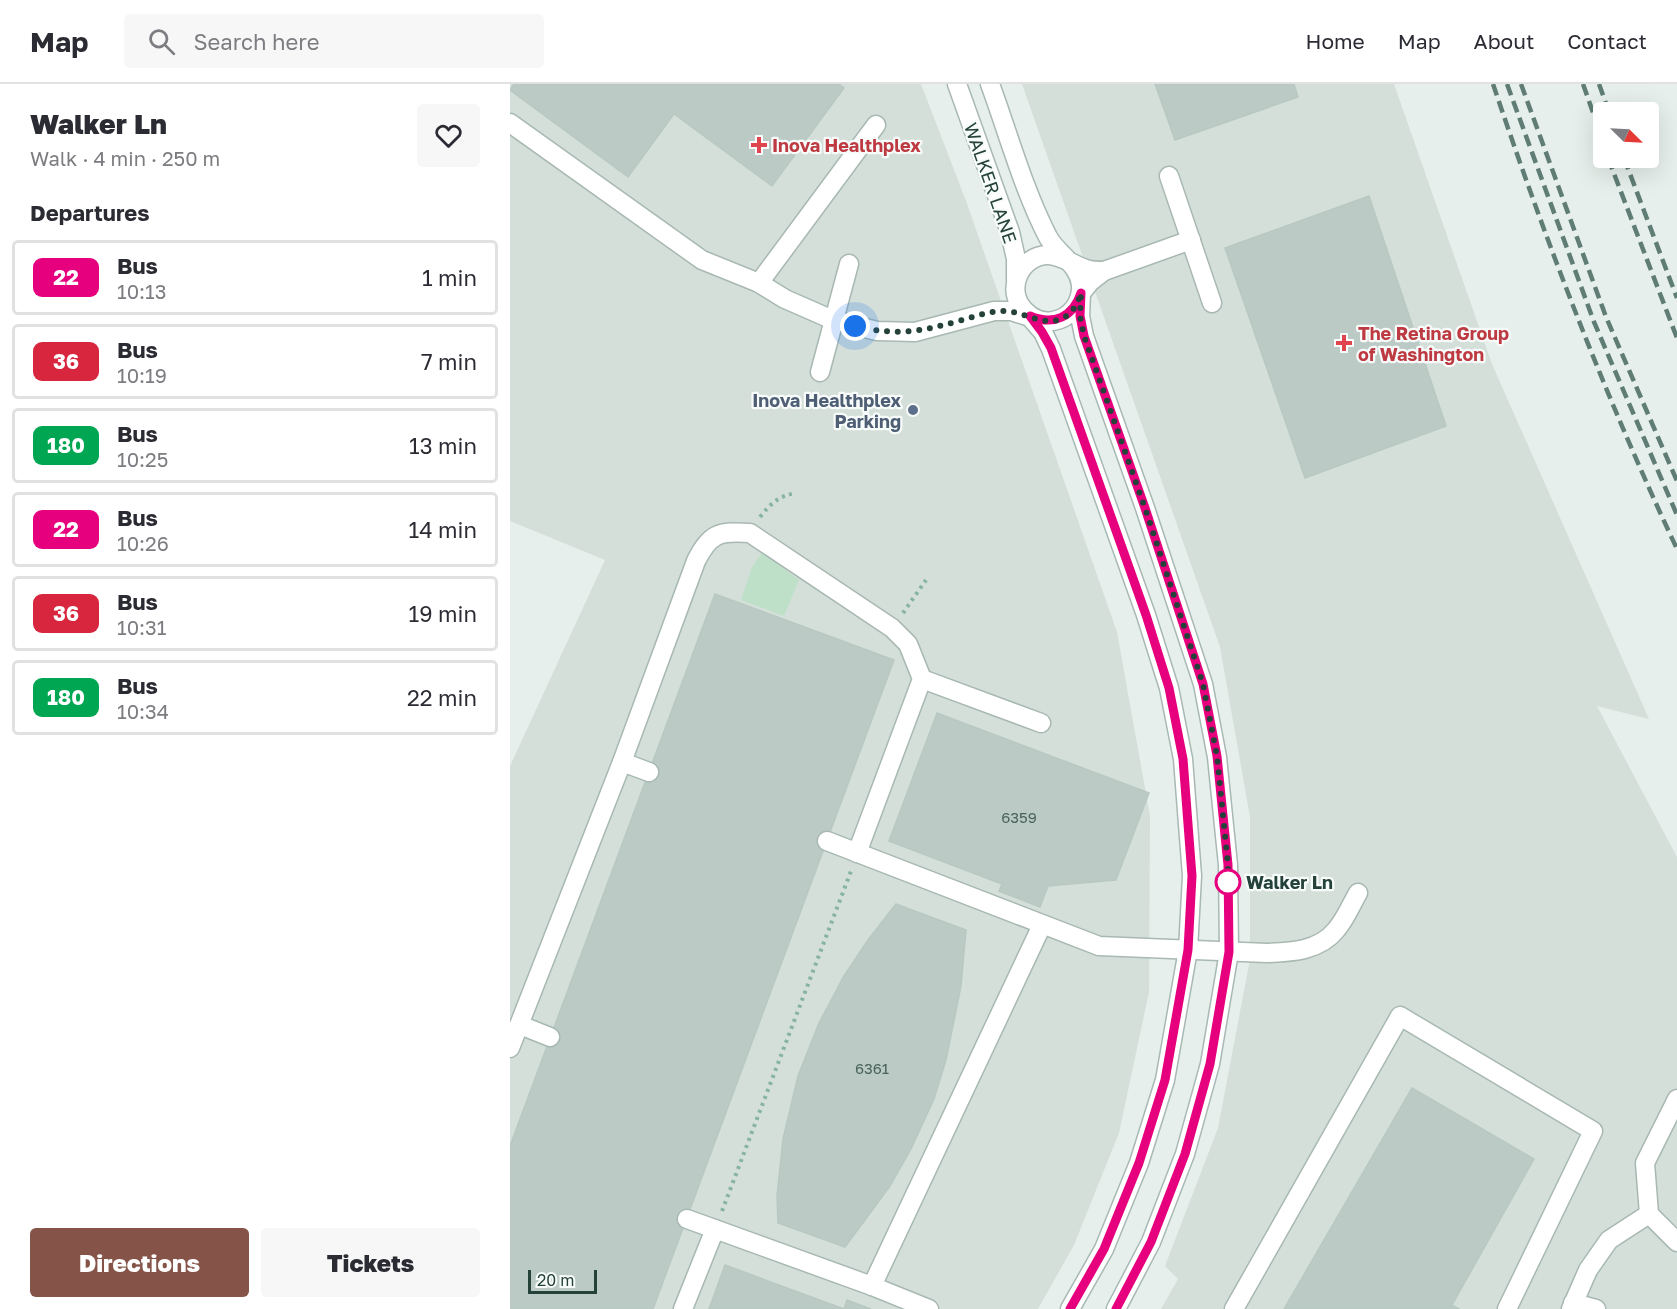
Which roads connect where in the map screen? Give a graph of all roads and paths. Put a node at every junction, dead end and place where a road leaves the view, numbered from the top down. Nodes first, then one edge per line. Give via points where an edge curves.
1 (957, 84) edge
2 (990, 84) edge
3 (510, 123) edge
4 (876, 125) dead end
5 (1169, 176) dead end
6 (1191, 240) junction
7 (1070, 263) junction
8 (849, 264) dead end
9 (1104, 271) junction
10 (759, 283) junction
11 (1016, 284) junction
12 (1081, 293) junction
13 (1212, 303) dead end
14 (994, 311) junction
15 (1030, 316) junction
16 (833, 320) junction
17 (820, 372) dead end
18 (796, 493) dead end
19 (750, 533) junction
20 (926, 580) dead end
21 (892, 628) junction
22 (922, 679) junction
23 (1041, 723) dead end
24 (622, 762) junction
25 (649, 772) dead end
26 (827, 841) dead end
27 (857, 853) junction
28 (1358, 893) dead end
29 (1042, 925) junction
30 (1188, 950) junction
31 (1229, 952) junction
32 (520, 1025) junction
33 (550, 1037) dead end
34 (510, 1048) edge
35 (1677, 1099) edge
36 (1649, 1214) junction
37 (687, 1219) dead end
38 (715, 1229) junction
39 (1677, 1242) edge
40 (872, 1286) junction
41 (1572, 1306) edge
42 (683, 1309) edge
43 (929, 1309) edge
44 (1070, 1309) edge
45 (1116, 1309) edge
46 (1234, 1309) edge
47 (1507, 1309) edge
48 (1596, 1309) edge

1 - 11 street, WALKER LANE via 1010,232
2 - 7 street, WALKER LANE via 1039,218 1050,241
3 - 10 street via 702,260
4 - 10 street
5 - 6 street
6 - 9 street
6 - 13 street
7 - 9 street
7 - 11 street, WALKER LANE via 1060,257 1038,256 1021,270
7 - 12 street, WALKER LANE via 1081,282
8 - 16 street
9 - 12 street
10 - 16 street via 784,299
11 - 14 street
11 - 15 street, WALKER LANE via 1017,300
12 - 15 street via 1078,304 1061,319 1040,320
12 - 31 street, WALKER LANE via 1084,336 1203,684 1217,756 1228,865
14 - 15 street
14 - 16 street via 915,332 877,332
15 - 30 street, WALKER LANE via 1051,348 1169,688 1183,759 1192,876
16 - 17 street
18 - 19 path via 771,502
19 - 21 street
19 - 24 street via 728,531 704,545
20 - 21 path
21 - 22 street via 908,644
22 - 23 street
22 - 27 street
24 - 25 street
24 - 32 street
26 - 27 street
27 - 29 street
27 - 38 path
28 - 31 street via 1336,931 1312,948
29 - 30 street via 1099,946
29 - 40 street
30 - 31 street
30 - 44 street, WALKER LANE via 1165,1080 1139,1163 1104,1249
31 - 45 street, WALKER LANE via 1210,1064 1185,1154 1151,1242
32 - 33 street
32 - 34 street
35 - 36 street via 1645,1163
36 - 39 street
36 - 41 street via 1609,1240 1588,1270
37 - 38 street
38 - 40 street
38 - 42 street
40 - 43 street
41 - 48 street
46 - 47 street via 1400,1016 1593,1131

